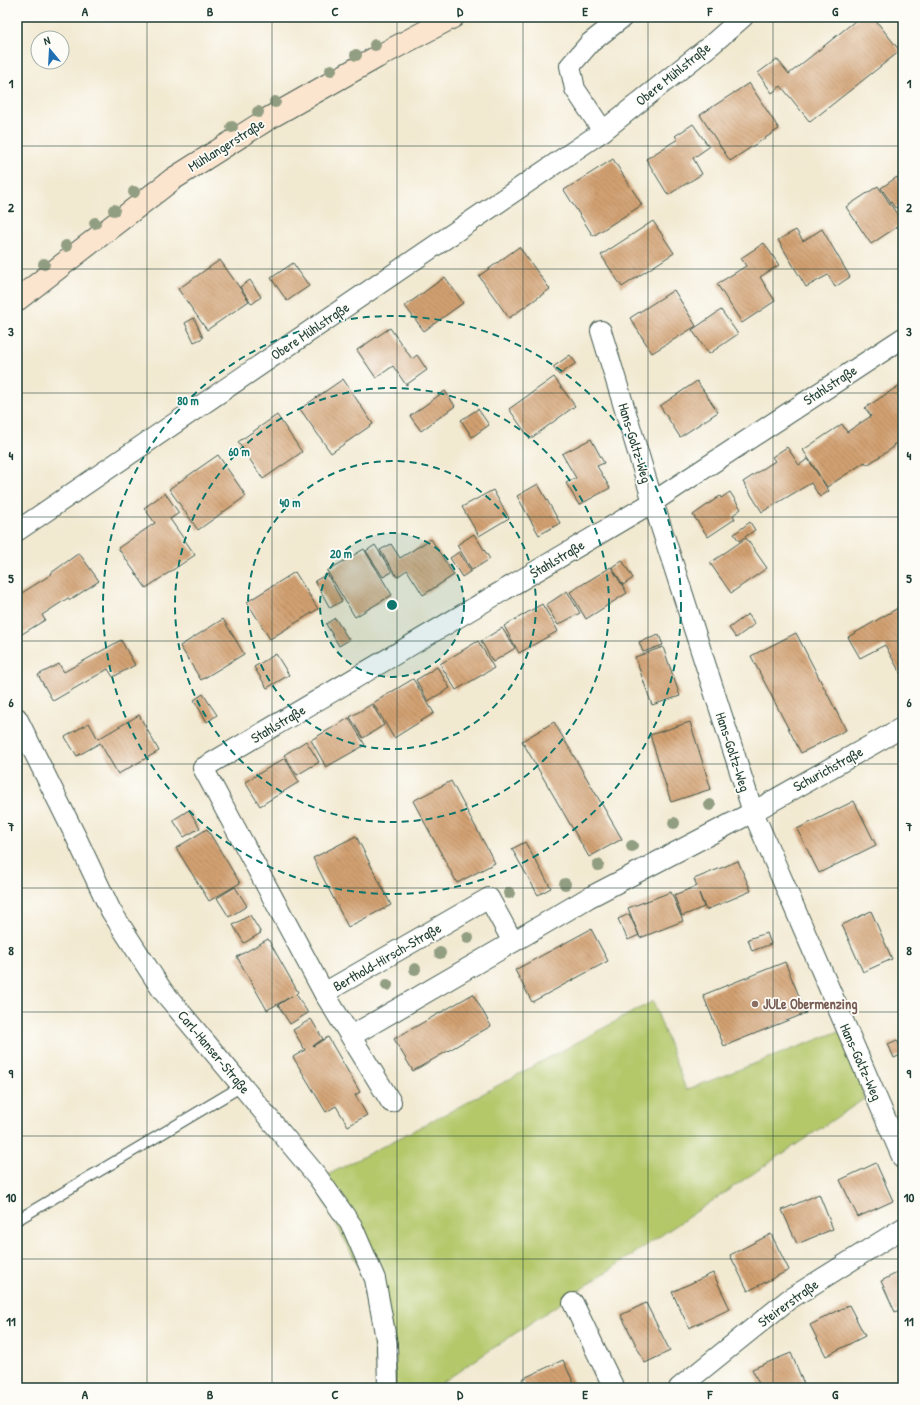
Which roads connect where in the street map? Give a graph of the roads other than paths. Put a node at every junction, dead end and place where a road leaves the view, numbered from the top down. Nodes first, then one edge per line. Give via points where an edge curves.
1 (453, 17) edge
2 (623, 17) edge
3 (743, 17) edge
4 (603, 131) junction
5 (17, 300) edge
6 (601, 330) dead end
7 (903, 338) edge
8 (653, 502) junction
9 (17, 531) edge
10 (17, 718) edge
11 (903, 727) edge
12 (753, 812) junction
13 (513, 942) junction
14 (324, 993) junction
15 (352, 1036) junction
16 (242, 1086) junction
17 (391, 1102) dead end
18 (903, 1159) edge
19 (17, 1220) edge
20 (903, 1228) edge
21 (573, 1303) dead end
22 (388, 1388) edge
23 (614, 1388) edge
24 (679, 1388) edge

1 - 5 main road, Mühlangerstraße via 271,117 173,179
2 - 4 street via 590,44 570,66 575,89
3 - 4 street, Obere Mühlstraße
4 - 9 street, Obere Mühlstraße
6 - 8 street, Hans-Goltz-Weg
7 - 8 street, Stahlstraße
8 - 12 street, Hans-Goltz-Weg
8 - 14 street, Stahlstraße via 203,768
10 - 16 street, Carl-Hanser-Straße via 111,911 162,990
11 - 12 street, Schurichstraße
12 - 13 street via 588,898
12 - 18 street, Hans-Goltz-Weg
13 - 14 street, Berthold-Hirsch-Straße via 489,898
13 - 15 street
14 - 15 street, Berthold-Hirsch-Straße
15 - 17 street, Berthold-Hirsch-Straße
16 - 19 lane
16 - 22 street, Carl-Hanser-Straße via 317,1176 352,1226 375,1279 387,1344
20 - 24 street, Steirerstraße via 788,1300
21 - 23 street

